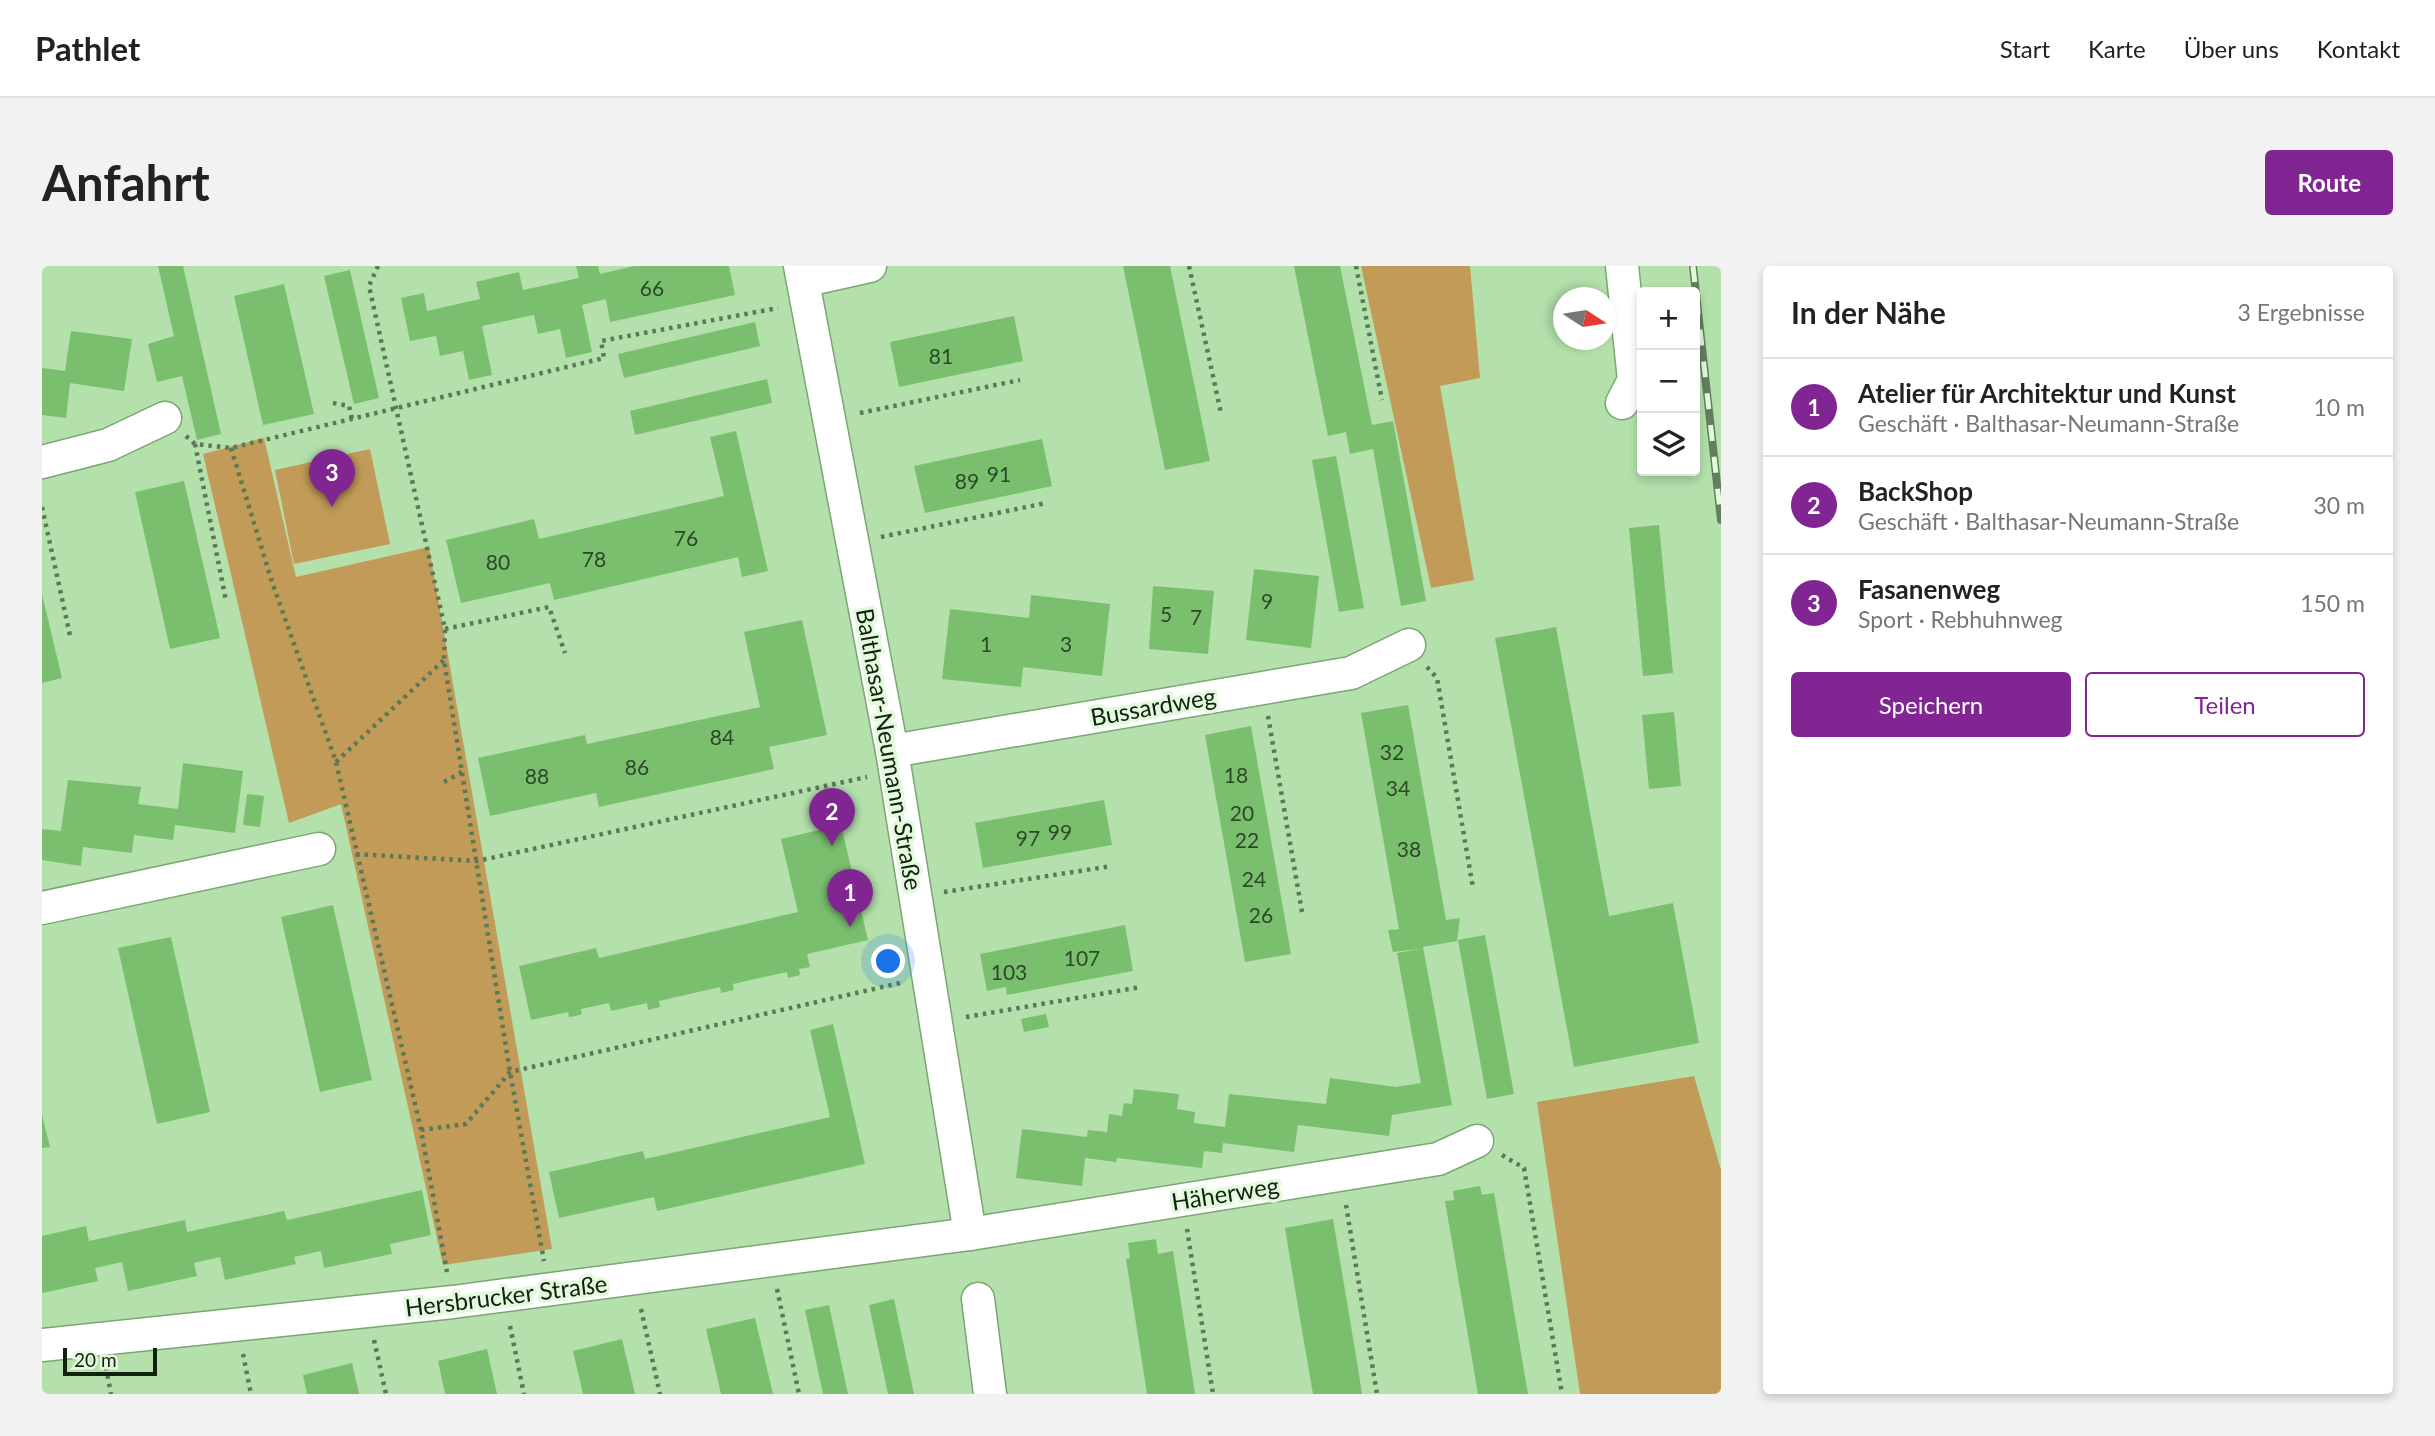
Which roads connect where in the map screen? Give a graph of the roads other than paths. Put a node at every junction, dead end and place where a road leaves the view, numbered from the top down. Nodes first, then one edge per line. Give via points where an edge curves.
1 (870, 266) edge
2 (1622, 266) edge
3 (803, 283) edge
4 (1622, 403) dead end
5 (164, 418) road end
6 (42, 462) edge
7 (1409, 645) road end
8 (894, 761) junction
9 (319, 849) road end
10 (42, 908) edge
11 (1478, 1141) road end
12 (970, 1234) junction
13 (978, 1298) dead end
14 (42, 1345) edge
15 (990, 1394) edge

1 - 3 street
2 - 4 street via 1634,380
3 - 8 street, Balthasar-Neumann-Straße
5 - 6 street via 108,445
7 - 8 street, Bussardweg via 1350,673
8 - 12 street, Balthasar-Neumann-Straße
9 - 10 street
11 - 12 street, Häherweg via 1438,1158
12 - 14 street, Hersbrucker Straße via 504,1296
13 - 15 street

